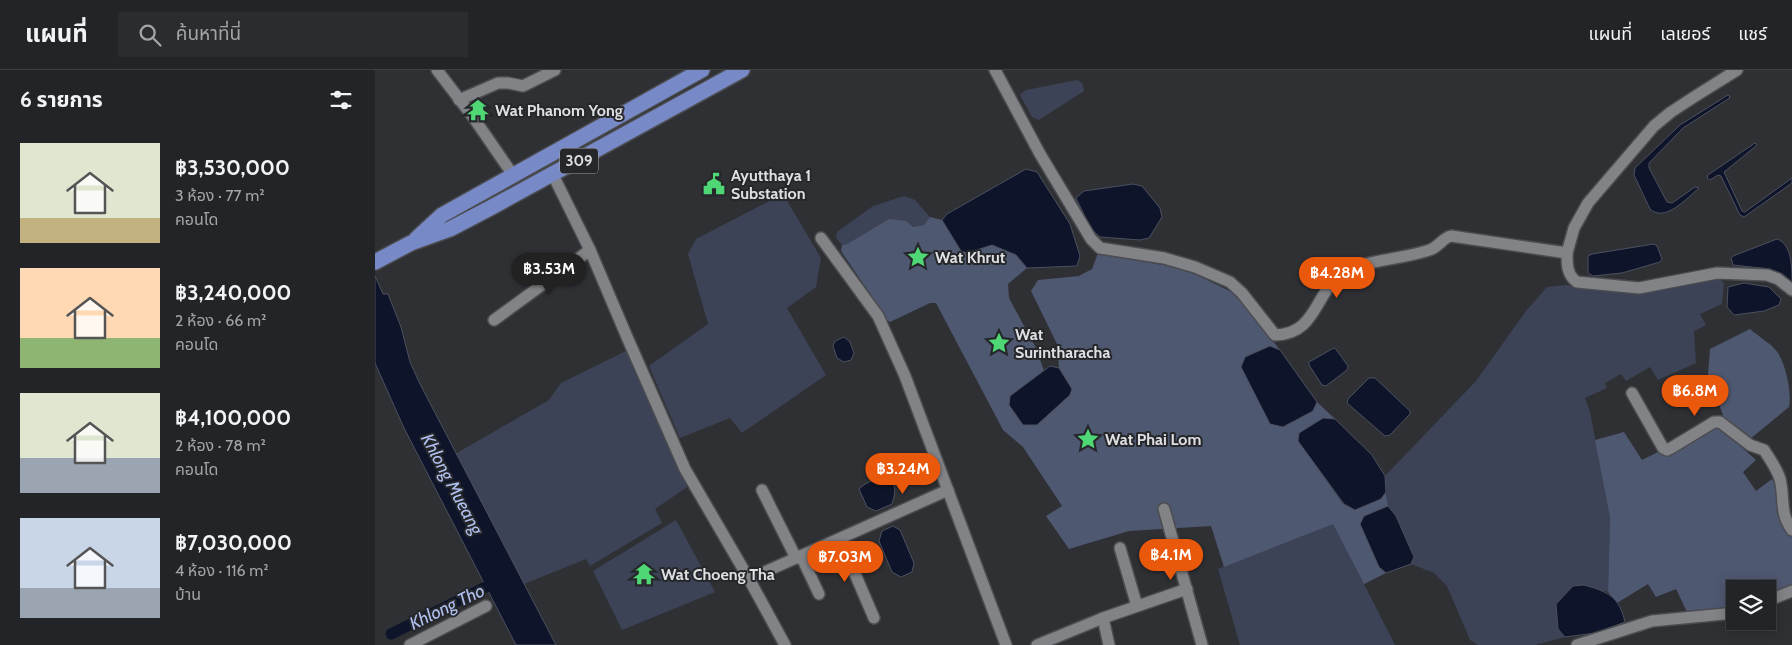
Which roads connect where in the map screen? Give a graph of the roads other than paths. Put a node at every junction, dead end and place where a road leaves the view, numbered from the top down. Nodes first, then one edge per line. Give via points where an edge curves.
1 (437, 70) edge
2 (555, 70) edge
3 (702, 70) edge
4 (743, 70) edge
5 (995, 70) edge
6 (1737, 70) edge
7 (459, 100) junction
8 (513, 175) junction
9 (553, 175) junction
10 (821, 238) dead end
11 (411, 243) junction
12 (590, 250) junction
13 (1567, 253) junction
14 (381, 259) edge
15 (1792, 290) edge
16 (494, 320) dead end
17 (1632, 393) dead end
18 (761, 490) dead end
19 (948, 490) junction
20 (1165, 509) dead end
21 (1792, 530) edge
22 (839, 538) junction
23 (1120, 548) dead end
24 (798, 557) junction
25 (749, 579) junction
26 (1187, 589) junction
27 (1792, 591) edge
28 (819, 594) dead end
29 (1776, 597) edge
30 (486, 606) dead end
31 (1137, 606) junction
32 (1726, 614) edge
33 (874, 618) dead end
34 (1103, 618) junction
35 (410, 645) edge
36 (785, 645) edge
37 (1006, 645) edge
38 (1037, 645) edge
39 (1109, 645) edge
40 (1202, 645) edge
41 (1577, 645) edge

1 - 7 street
2 - 7 street via 523,86 498,84
3 - 8 main road, 309
4 - 9 main road, 309
5 - 13 street via 1039,154 1091,239 1100,248 1164,258 1230,282 1242,292 1275,335 1297,330 1309,320 1334,280 1343,273 1431,249 1451,236
6 - 13 street via 1655,126 1588,202 1574,228
7 - 8 street
8 - 11 main road, 309 via 442,215
9 - 11 main road, 309 via 450,229
9 - 12 street
10 - 19 street via 877,316 905,376
11 - 14 main road, 309
12 - 16 street
12 - 25 street via 685,469
13 - 15 street via 1569,273 1577,282 1639,288 1717,273 1767,275
17 - 21 street via 1667,450 1713,422 1720,422 1750,445 1764,450 1780,479 1782,510
18 - 24 street
19 - 22 street
19 - 37 street
20 - 26 street
22 - 24 street
22 - 33 street
23 - 31 street
24 - 25 street
24 - 28 street
25 - 36 street
26 - 31 street
26 - 40 street
27 - 29 street
30 - 35 street
31 - 34 street
32 - 41 street via 1652,621
34 - 38 street
34 - 39 street

